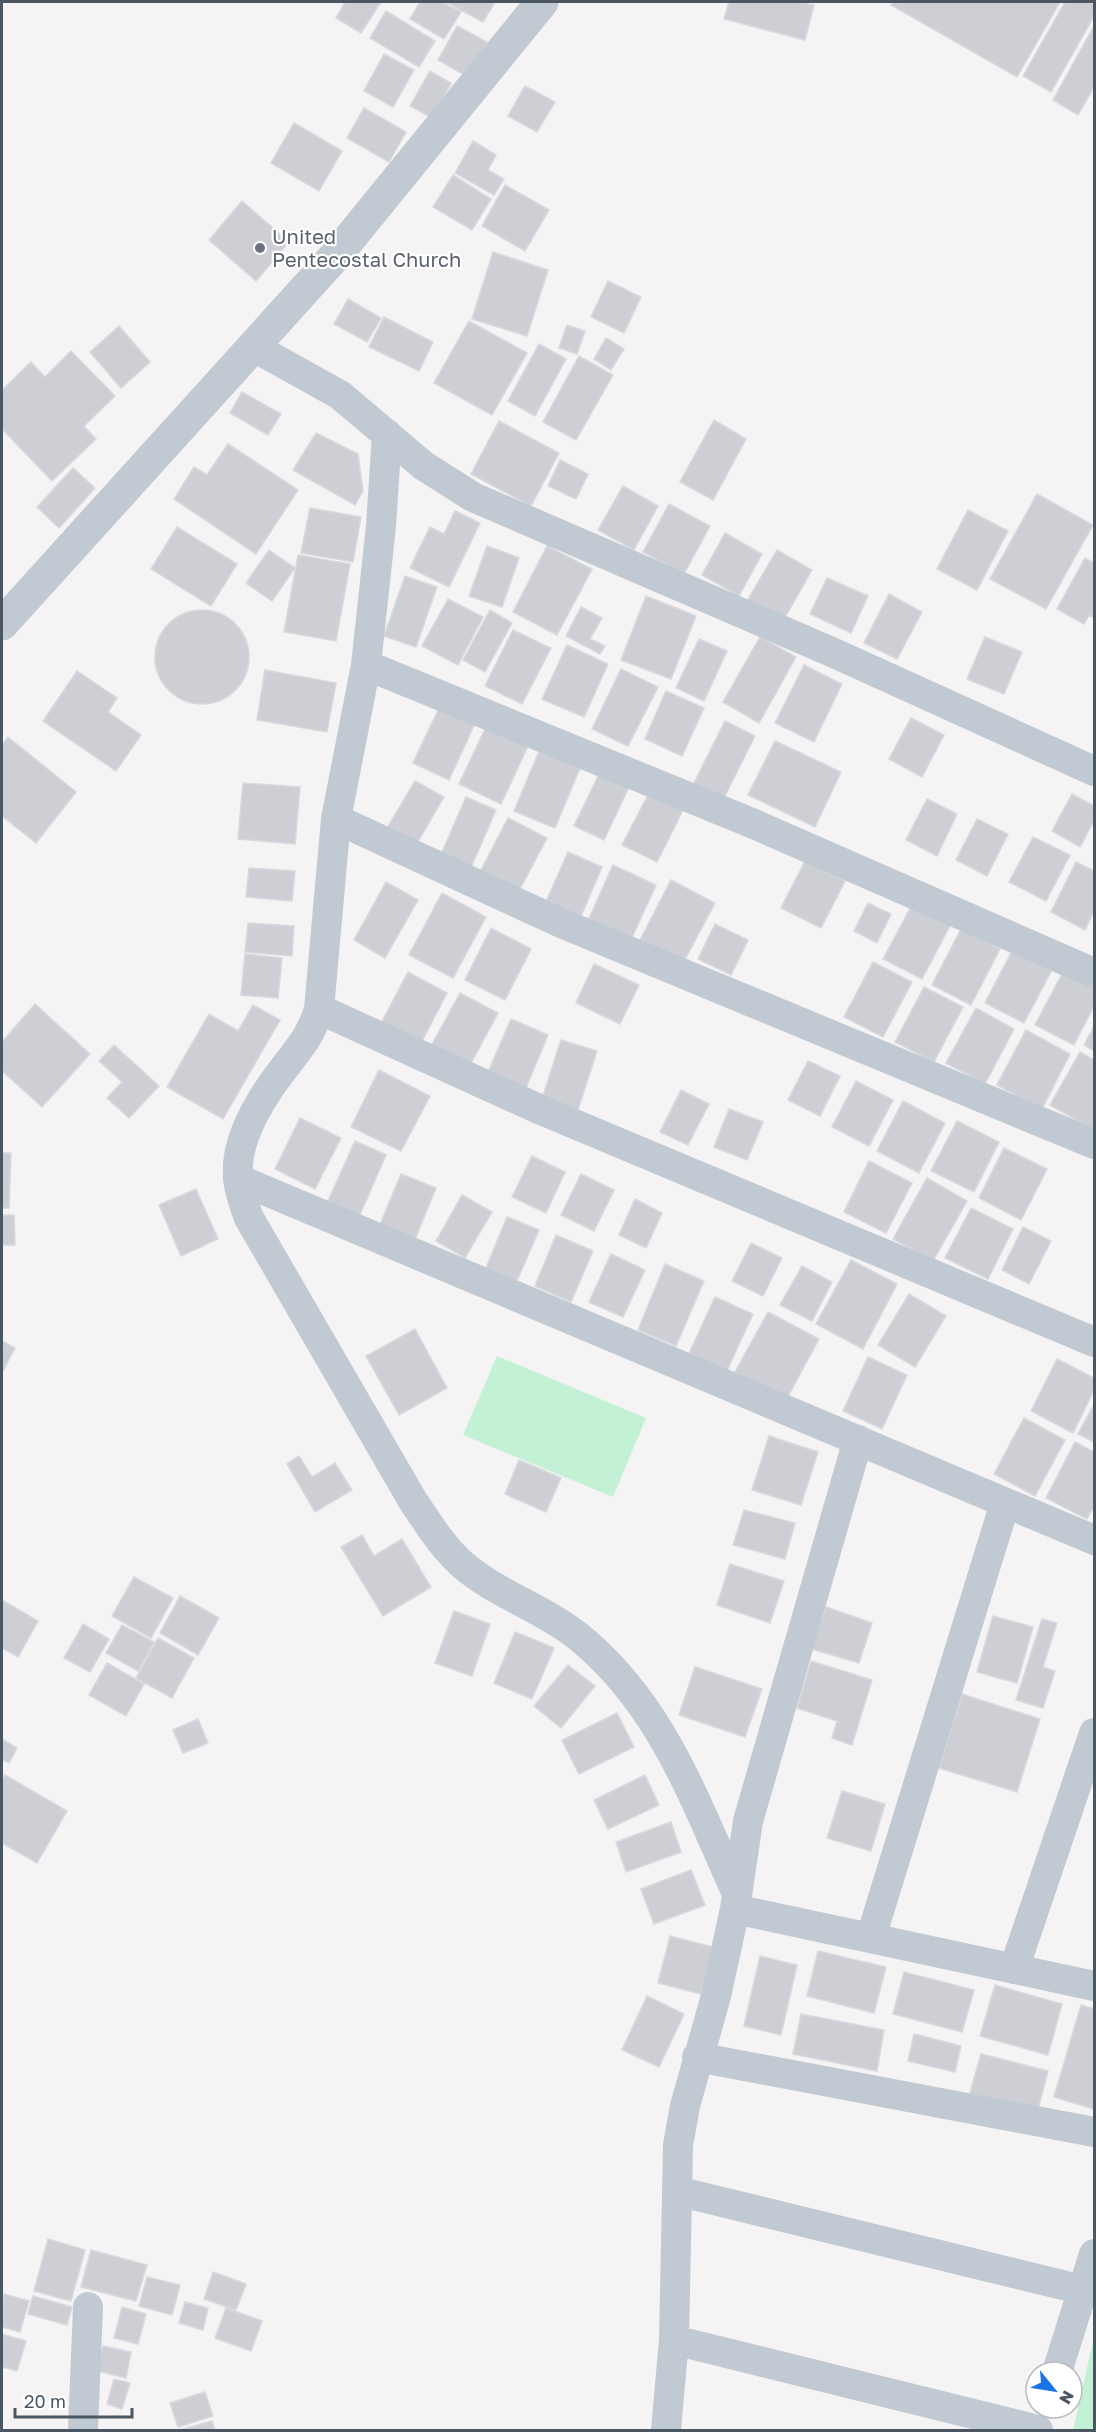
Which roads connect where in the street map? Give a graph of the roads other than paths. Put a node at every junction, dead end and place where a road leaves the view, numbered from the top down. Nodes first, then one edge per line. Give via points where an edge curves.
1 (542, 2) edge
2 (252, 346) junction
3 (387, 434) junction
4 (2, 624) edge
5 (366, 665) junction
6 (1095, 771) edge
7 (336, 819) junction
8 (1095, 973) edge
9 (319, 1009) junction
10 (1095, 1143) edge
11 (237, 1179) junction
12 (1095, 1342) edge
13 (858, 1440) junction
14 (1005, 1503) junction
15 (1095, 1540) edge
16 (1095, 1733) edge
17 (736, 1901) junction
18 (871, 1937) junction
19 (1014, 1969) junction
20 (1095, 1986) edge
21 (697, 2057) junction
22 (1095, 2132) edge
23 (677, 2191) junction
24 (1095, 2254) edge
25 (1083, 2290) junction
26 (88, 2307) dead end
27 (674, 2340) junction
28 (1061, 2360) edge
29 (83, 2430) edge
30 (666, 2430) edge
31 (1039, 2430) edge

1 - 2 street via 337,254
2 - 3 street via 340,395
2 - 4 street
3 - 5 street
3 - 6 street via 424,466 473,497
5 - 7 street
5 - 8 street via 754,824
7 - 9 street
7 - 10 street via 571,927
9 - 11 street via 302,1046 260,1103 241,1147
9 - 12 street via 541,1110
11 - 13 street
11 - 17 street via 249,1218 412,1501 464,1566 578,1636 619,1674 649,1712 668,1745
13 - 14 street
13 - 17 street via 748,1821
14 - 15 street
14 - 18 street
16 - 19 street
17 - 18 street
17 - 21 street via 716,1996
18 - 19 street
19 - 20 street
21 - 22 street
21 - 23 street via 678,2145
23 - 25 street
23 - 27 street
24 - 25 street
25 - 28 street
26 - 29 street
27 - 30 street
27 - 31 street

